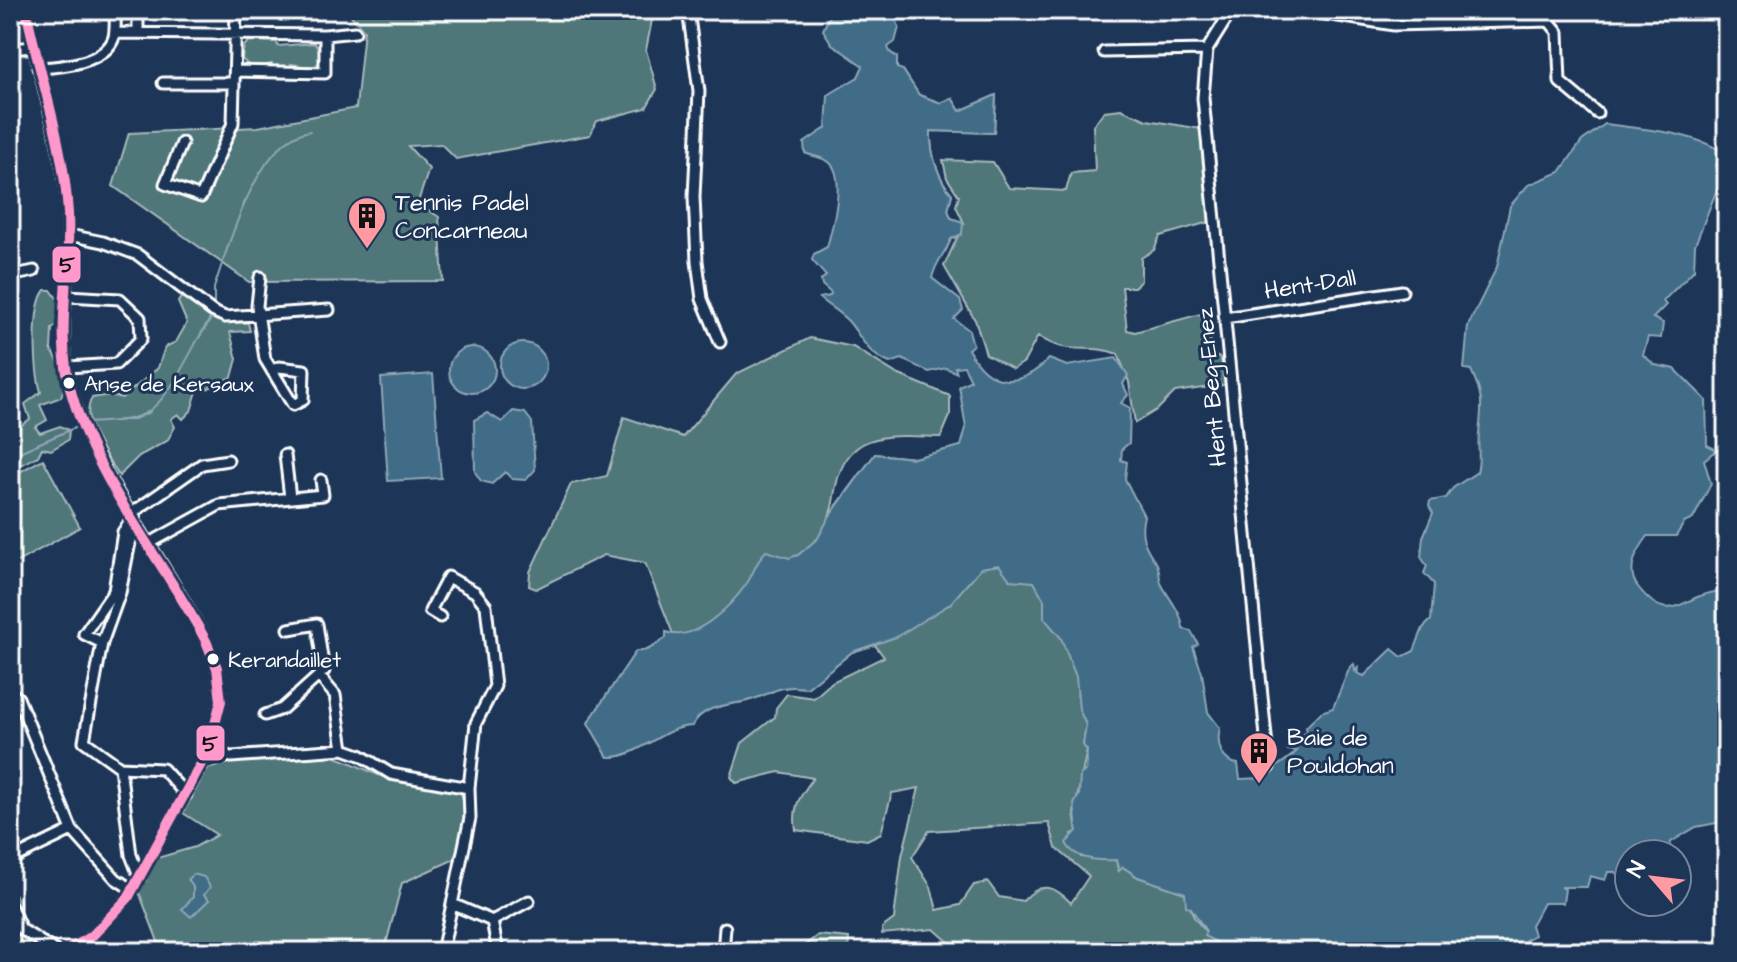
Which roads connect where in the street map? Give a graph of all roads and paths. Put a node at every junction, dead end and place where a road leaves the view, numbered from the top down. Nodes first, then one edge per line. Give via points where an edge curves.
1 (26, 10) edge
2 (115, 10) edge
3 (138, 10) edge
4 (236, 10) edge
5 (688, 10) edge
6 (1232, 10) edge
7 (1301, 10) edge
8 (1455, 10) edge
9 (1455, 23) junction
10 (355, 32) dead end
11 (115, 33) junction
12 (138, 33) junction
13 (235, 35) junction
14 (325, 35) junction
15 (34, 47) junction
16 (10, 49) edge
17 (1207, 50) junction
18 (1104, 52) dead end
19 (38, 68) junction
20 (235, 71) junction
21 (163, 83) dead end
22 (234, 83) junction
23 (1597, 113) dead end
24 (182, 143) dead end
25 (69, 235) junction
26 (34, 271) dead end
27 (10, 276) edge
28 (260, 277) dead end
29 (1402, 291) dead end
30 (68, 296) junction
31 (329, 310) dead end
32 (260, 317) junction
33 (1225, 318) junction
34 (720, 342) dead end
35 (68, 367) junction
36 (272, 371) junction
37 (285, 455) dead end
38 (228, 460) dead end
39 (321, 480) dead end
40 (290, 498) junction
41 (134, 515) junction
42 (150, 543) junction
43 (440, 617) dead end
44 (289, 629) dead end
45 (102, 643) junction
46 (319, 676) junction
47 (10, 692) edge
48 (265, 715) dead end
49 (343, 749) junction
50 (208, 751) junction
51 (120, 767) junction
52 (1269, 767) dead end
53 (469, 788) junction
54 (186, 795) junction
55 (72, 830) junction
56 (10, 860) edge
57 (140, 878) junction
58 (133, 890) junction
59 (529, 901) dead end
60 (452, 904) junction
61 (10, 905) edge
62 (492, 921) junction
63 (725, 928) dead end
64 (57, 952) edge
65 (65, 952) edge
66 (442, 952) edge
67 (498, 952) edge
68 (723, 952) edge

1 - 15 street
2 - 11 street
3 - 12 street
4 - 13 street
5 - 34 street via 699,91 697,261 702,299
6 - 17 street, Hent Beg-Enez
7 - 9 street via 1394,25
8 - 9 street
9 - 23 street via 1552,22 1558,32 1557,72 1567,91
10 - 14 street
11 - 12 street
11 - 19 street via 110,45 90,59
12 - 13 street
13 - 14 street
13 - 20 street
14 - 20 street via 325,73
15 - 16 street
15 - 19 street
17 - 18 street
17 - 33 street, Hent Beg-Enez via 1203,98
19 - 25 street
20 - 22 street
21 - 22 street
22 - 24 street via 233,123 201,197 165,184
25 - 30 street
25 - 32 street via 138,255 219,314
26 - 27 street
28 - 32 street
29 - 33 street, Hent-Dall
30 - 35 street
30 - 35 street via 120,299 140,318 141,339 116,364
31 - 32 street
32 - 36 street via 265,359
33 - 52 street, Hent Beg-Enez
35 - 41 street via 85,427
36 - 36 street via 293,405 303,400 304,370
37 - 40 street
38 - 41 street via 202,464
39 - 40 street via 323,495
40 - 42 street via 219,505
41 - 42 street
41 - 45 street via 120,593
41 - 45 street via 123,532 114,591 84,634
42 - 50 street via 217,668 221,701
43 - 53 street via 430,611 448,577 475,592 486,606 495,686 476,723
44 - 46 street via 317,624 324,662
45 - 51 street via 84,741
46 - 48 street via 282,709
46 - 49 street via 335,695
47 - 55 street via 18,698
49 - 50 street via 231,757
49 - 53 street via 391,774
50 - 54 street
51 - 54 street via 163,769
51 - 57 street via 131,855
53 - 60 street via 470,818
54 - 57 street
55 - 56 street
55 - 58 street via 116,879
57 - 58 street
58 - 65 street via 93,935
59 - 62 street
60 - 62 street
60 - 66 street
61 - 64 street via 21,929
62 - 67 street
63 - 68 street

